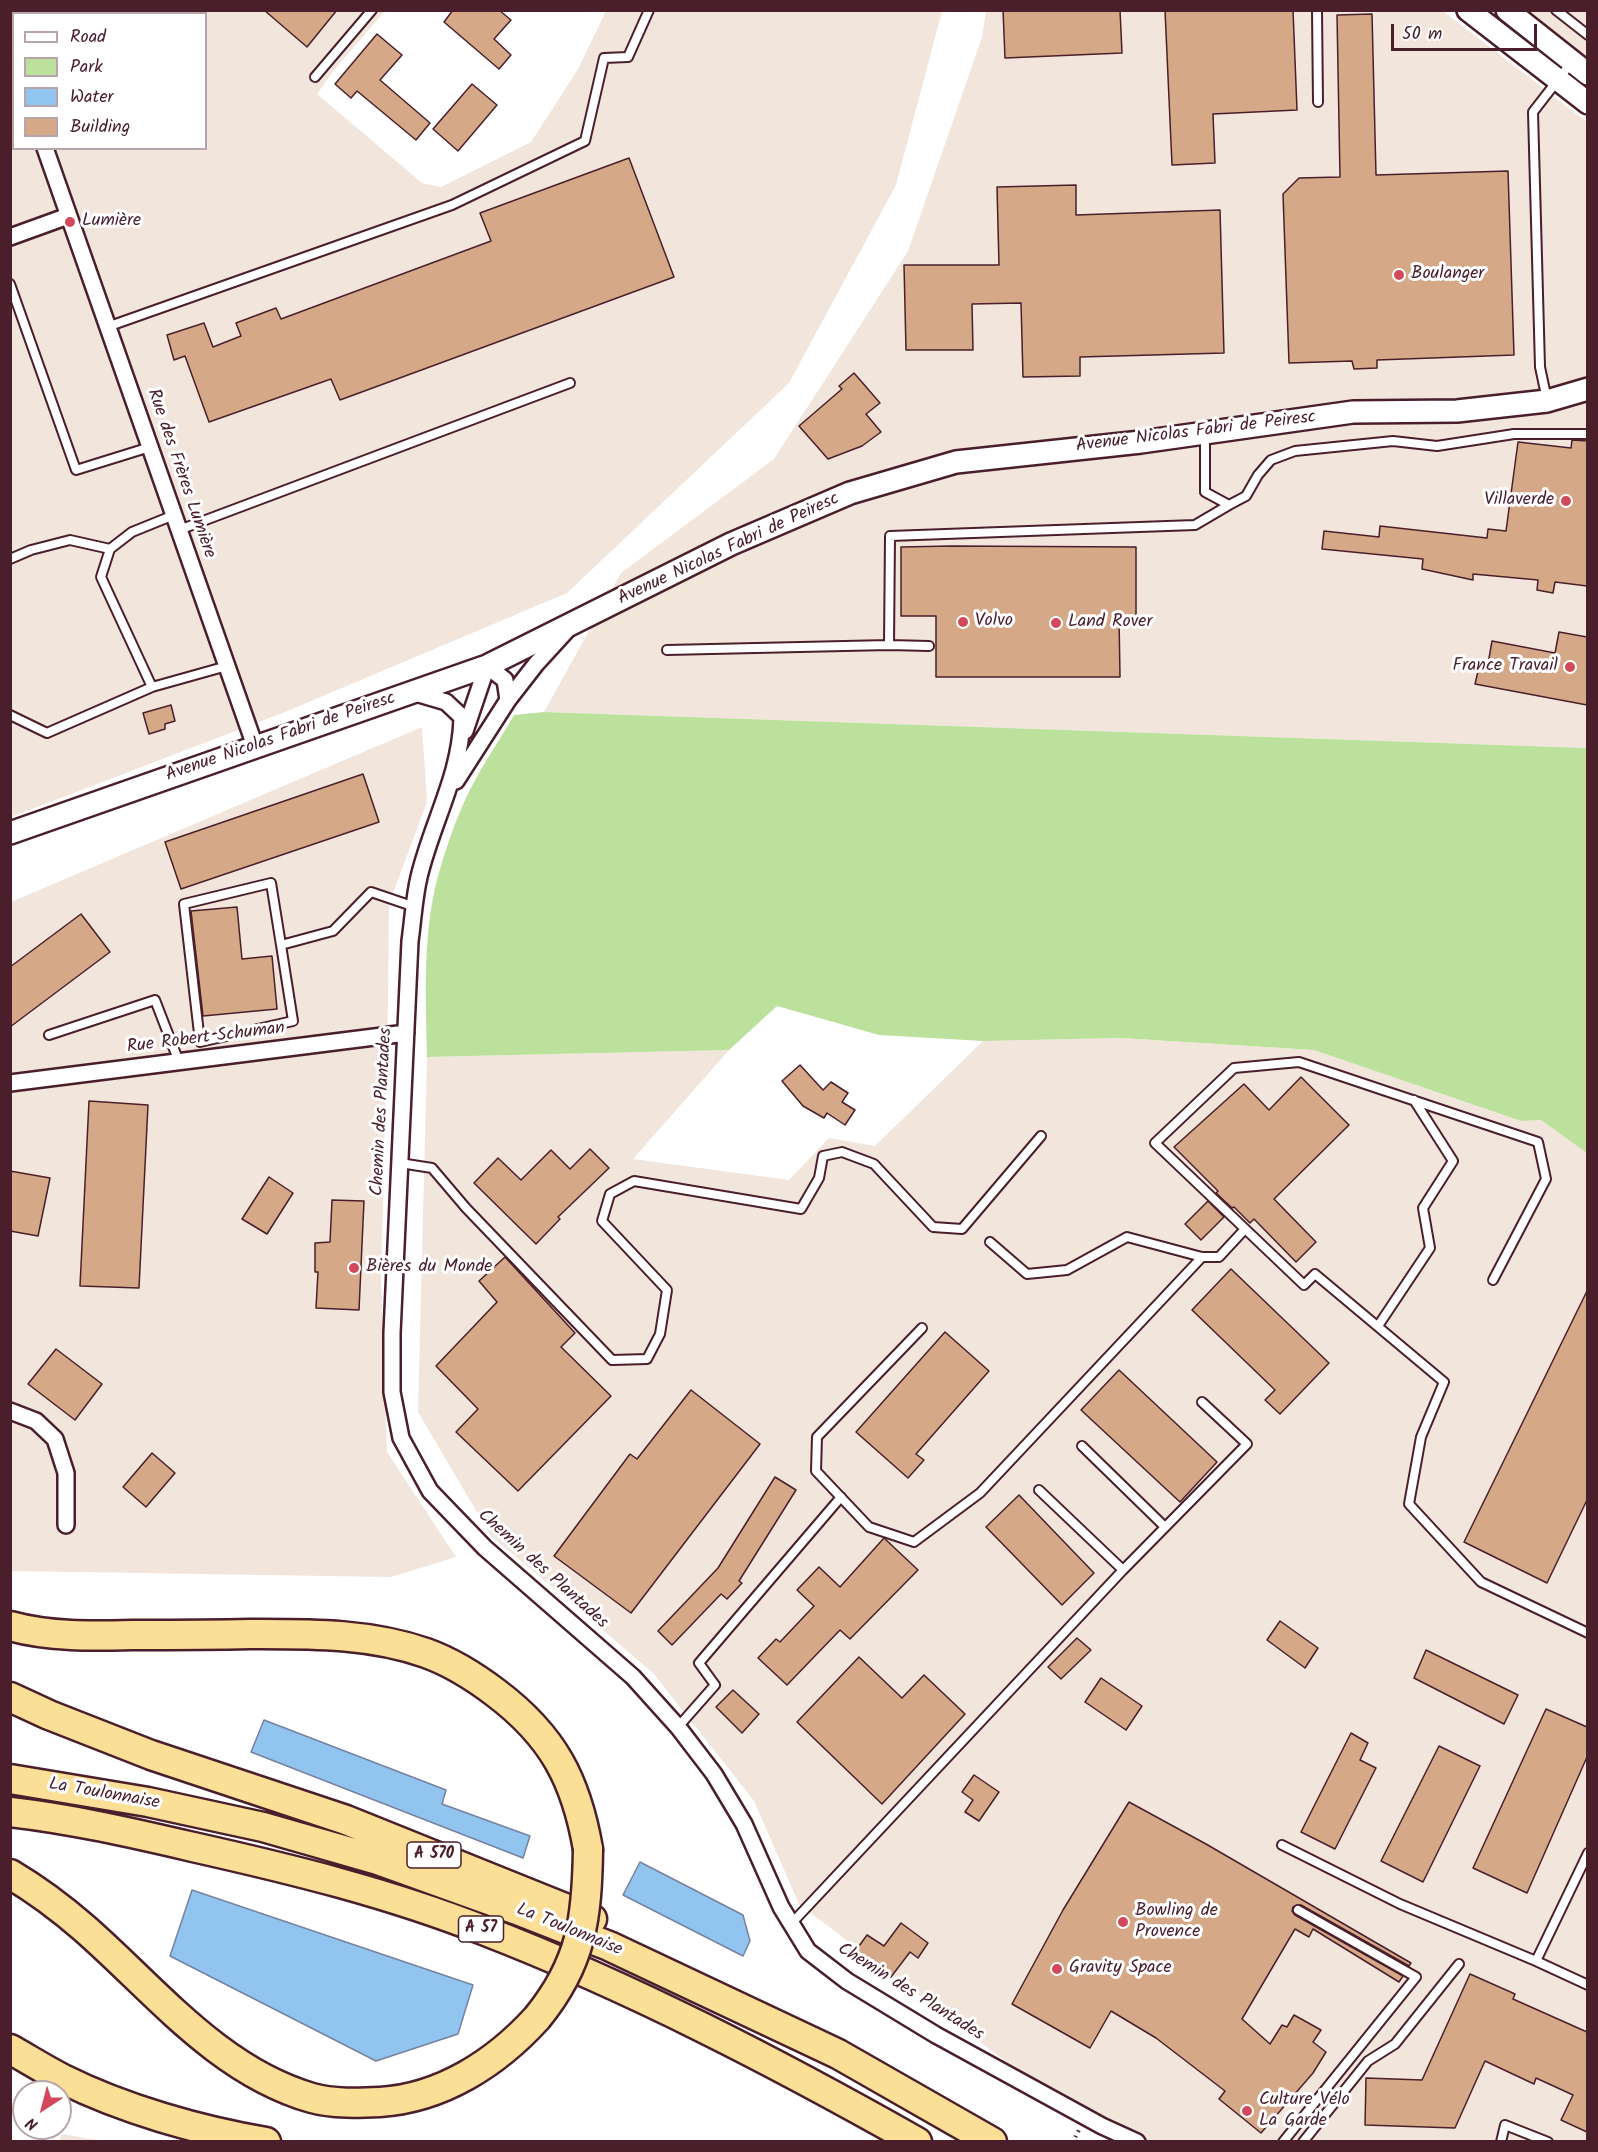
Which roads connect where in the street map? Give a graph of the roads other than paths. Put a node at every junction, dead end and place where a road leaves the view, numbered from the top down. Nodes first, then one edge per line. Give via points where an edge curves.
1 (372, 10) edge
2 (649, 10) edge
3 (1317, 10) edge
4 (1468, 10) edge
5 (1507, 10) edge
6 (1556, 10) edge
7 (1587, 35) edge
8 (1580, 68) edge
9 (315, 77) dead end
10 (1558, 80) junction
11 (1318, 102) dead end
12 (1587, 103) edge
13 (46, 150) edge
14 (68, 216) junction
15 (10, 237) edge
16 (10, 284) edge
17 (107, 327) junction
18 (570, 383) dead end
19 (1587, 389) edge
20 (1547, 400) junction
21 (1205, 433) junction
22 (1587, 434) edge
23 (150, 447) junction
24 (1229, 505) junction
25 (174, 515) junction
26 (179, 530) junction
27 (110, 549) junction
28 (10, 558) edge
29 (575, 622) junction
30 (889, 645) junction
31 (929, 645) dead end
32 (667, 650) dead end
33 (227, 666) junction
34 (487, 666) junction
35 (152, 687) junction
36 (412, 692) junction
37 (508, 700) junction
38 (10, 715) edge
39 (462, 742) junction
40 (255, 746) junction
41 (448, 793) junction
42 (10, 833) edge
43 (415, 907) junction
44 (281, 945) junction
45 (406, 1033) junction
46 (49, 1035) dead end
47 (178, 1062) junction
48 (10, 1083) edge
49 (1414, 1100) junction
50 (1041, 1136) dead end
51 (400, 1163) junction
52 (1245, 1229) junction
53 (990, 1242) dead end
54 (1202, 1257) junction
55 (1493, 1280) dead end
56 (1378, 1326) junction
57 (922, 1328) dead end
58 (1202, 1402) dead end
59 (10, 1411) edge
60 (1082, 1446) dead end
61 (1040, 1490) dead end
62 (841, 1497) junction
63 (66, 1525) dead end
64 (1165, 1527) junction
65 (1123, 1570) junction
66 (10, 1626) edge
67 (1587, 1633) edge
68 (10, 1697) edge
69 (678, 1727) junction
70 (10, 1779) edge
71 (10, 1812) edge
72 (1282, 1845) dead end
73 (1587, 1853) edge
74 (10, 1874) edge
75 (1298, 1910) dead end
76 (791, 1924) junction
77 (1536, 1961) junction
78 (1460, 1964) dead end
79 (1587, 1985) edge
80 (10, 2049) edge
81 (838, 2054) junction
82 (266, 2142) edge
83 (917, 2142) edge
84 (992, 2142) edge
85 (1137, 2142) edge
86 (1283, 2142) edge
87 (1303, 2142) edge
88 (1501, 2142) edge
89 (1548, 2142) edge

1 - 9 lane
2 - 17 lane via 628,57 604,58 585,141 452,205
3 - 11 lane
4 - 10 street
5 - 8 street
6 - 7 lane
8 - 10 lane
10 - 12 street
10 - 20 lane via 1533,112 1540,367
13 - 14 street, Rue des Frères Lumière
14 - 15 street
14 - 17 street, Rue des Frères Lumière
16 - 23 lane via 76,470
17 - 23 street, Rue des Frères Lumière
18 - 26 lane
19 - 20 street, Avenue Nicolas Fabri de Peiresc
20 - 21 street, Avenue Nicolas Fabri de Peiresc via 1457,411 1353,412
21 - 24 lane via 1205,492
21 - 29 street, Avenue Nicolas Fabri de Peiresc via 956,462 850,494 731,544
22 - 24 lane via 1514,434 1437,446 1393,441 1295,452 1271,460 1246,496
23 - 25 street, Rue des Frères Lumière
24 - 30 lane via 1195,525 890,536
25 - 26 street, Rue des Frères Lumière
25 - 27 lane via 132,531
26 - 33 street, Rue des Frères Lumière
27 - 28 lane via 70,540
27 - 35 lane via 101,577
29 - 34 street, Avenue Nicolas Fabri de Peiresc
29 - 37 street
30 - 31 lane
30 - 32 lane
33 - 35 lane
33 - 40 street, Rue des Frères Lumière
34 - 36 street, Avenue Nicolas Fabri de Peiresc
34 - 37 street via 505,680
34 - 39 street
35 - 38 lane via 47,733
36 - 39 street via 447,702 462,717
36 - 40 street, Avenue Nicolas Fabri de Peiresc
37 - 41 street
39 - 41 street
40 - 42 street, Avenue Nicolas Fabri de Peiresc
41 - 43 street, Chemin des Plantades via 419,877
43 - 44 lane via 371,892 333,931
43 - 45 street, Chemin des Plantades
44 - 44 lane via 271,883 183,904 200,1042 293,1022
45 - 47 street, Rue Robert Schuman
45 - 51 street, Chemin des Plantades
46 - 47 lane via 155,1000
47 - 48 street, Rue Robert Schuman
49 - 52 lane via 1299,1062 1234,1068 1155,1143
49 - 55 lane via 1538,1142 1546,1179
49 - 56 lane via 1453,1161 1423,1208 1430,1248
50 - 51 lane via 962,1229 933,1227 874,1164 842,1152 824,1156 819,1178 801,1209 634,1180 610,1194 602,1221 667,1290 660,1334 647,1359 612,1360 432,1168
51 - 69 street, Chemin des Plantades via 392,1392 401,1438 430,1491 485,1548 633,1677
52 - 54 lane via 1219,1257
52 - 56 lane via 1304,1285 1315,1274
53 - 54 lane via 1027,1274 1067,1270 1127,1237
54 - 62 lane via 980,1493 914,1542 869,1527
56 - 67 lane via 1444,1382 1421,1437 1409,1504 1481,1582
57 - 62 lane via 817,1437 816,1471
58 - 64 lane via 1247,1444
59 - 63 street via 36,1421 55,1438 66,1473
60 - 64 lane
61 - 65 lane
62 - 69 lane via 699,1664 715,1685
64 - 65 lane
65 - 76 lane
66 - 74 highway, bridge via 92,1636 325,1634 375,1640 426,1653 471,1675 517,1709 549,1745 568,1776 582,1815 588,1849 584,1919 576,1949 550,2002 537,2018 497,2056 470,2074 401,2100 359,2103 314,2099 273,2084 230,2058 185,2023 85,1929
68 - 81 highway, A 570 via 151,1755 346,1820 604,1924
69 - 76 street, Chemin des Plantades via 714,1774 744,1824
70 - 81 highway, La Toulonnaise / A 57 via 148,1802 263,1827 378,1860 609,1946
71 - 83 highway, La Toulonnaise / A 57 via 254,1860 370,1891 482,1929 681,2016
72 - 77 lane via 1400,1904
73 - 77 lane
75 - 86 lane via 1416,1977
76 - 85 street, Chemin des Plantades via 808,1950 857,1987 936,2035
77 - 79 lane
78 - 87 lane via 1395,2044 1368,2061
80 - 82 highway via 63,2079 151,2114
81 - 84 highway, La Toulonnaise / A 57
88 - 89 lane via 1505,2125

